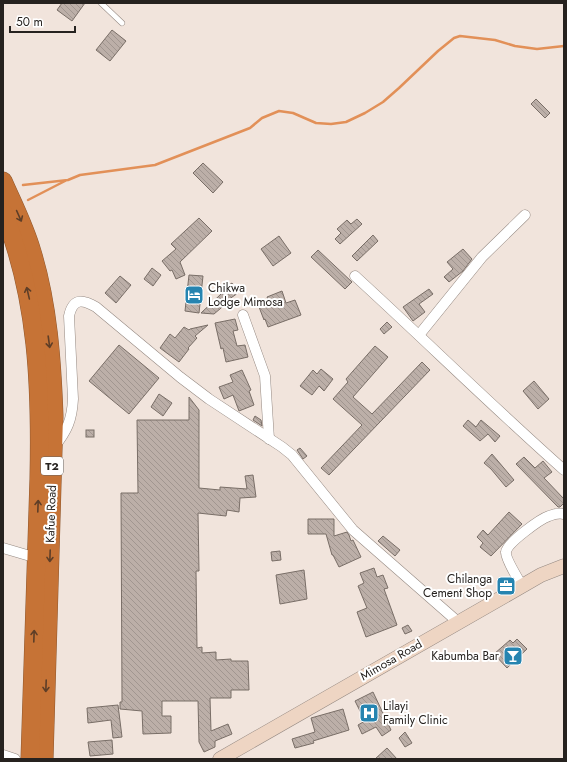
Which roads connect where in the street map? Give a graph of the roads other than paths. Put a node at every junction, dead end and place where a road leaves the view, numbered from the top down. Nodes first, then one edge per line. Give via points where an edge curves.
1 (101, 3) edge
2 (122, 23) dead end
3 (3, 181) edge
4 (3, 212) edge
5 (525, 215) dead end
6 (355, 276) dead end
7 (243, 315) dead end
8 (419, 335) junction
9 (270, 439) junction
10 (53, 449) junction
11 (564, 470) edge
12 (564, 514) edge
13 (3, 548) edge
14 (36, 558) junction
15 (564, 566) edge
16 (522, 586) junction
17 (458, 622) junction
18 (3, 755) edge
19 (15, 759) edge
20 (30, 759) edge
21 (44, 759) edge
22 (220, 759) edge

1 - 2 lane
3 -> 10 highway, Kafue Road / T2 via 24,229 40,286 53,383
14 -> 4 highway, Kafue Road / T2 via 40,438 36,346 22,268
5 - 8 street via 486,253
6 - 8 street
7 - 9 street via 265,376
8 - 11 street
9 - 10 street via 209,399 96,307 78,302 72,306 69,316 73,399 70,419
9 - 17 street via 292,454 356,533
10 -> 21 highway, Kafue Road / T2
12 - 16 street via 547,516 507,549 506,555
13 - 14 street
20 -> 14 highway, Kafue Road / T2
15 - 16 street, Mimosa Road
16 - 17 street, Mimosa Road
17 - 22 street, Mimosa Road
18 - 19 street

